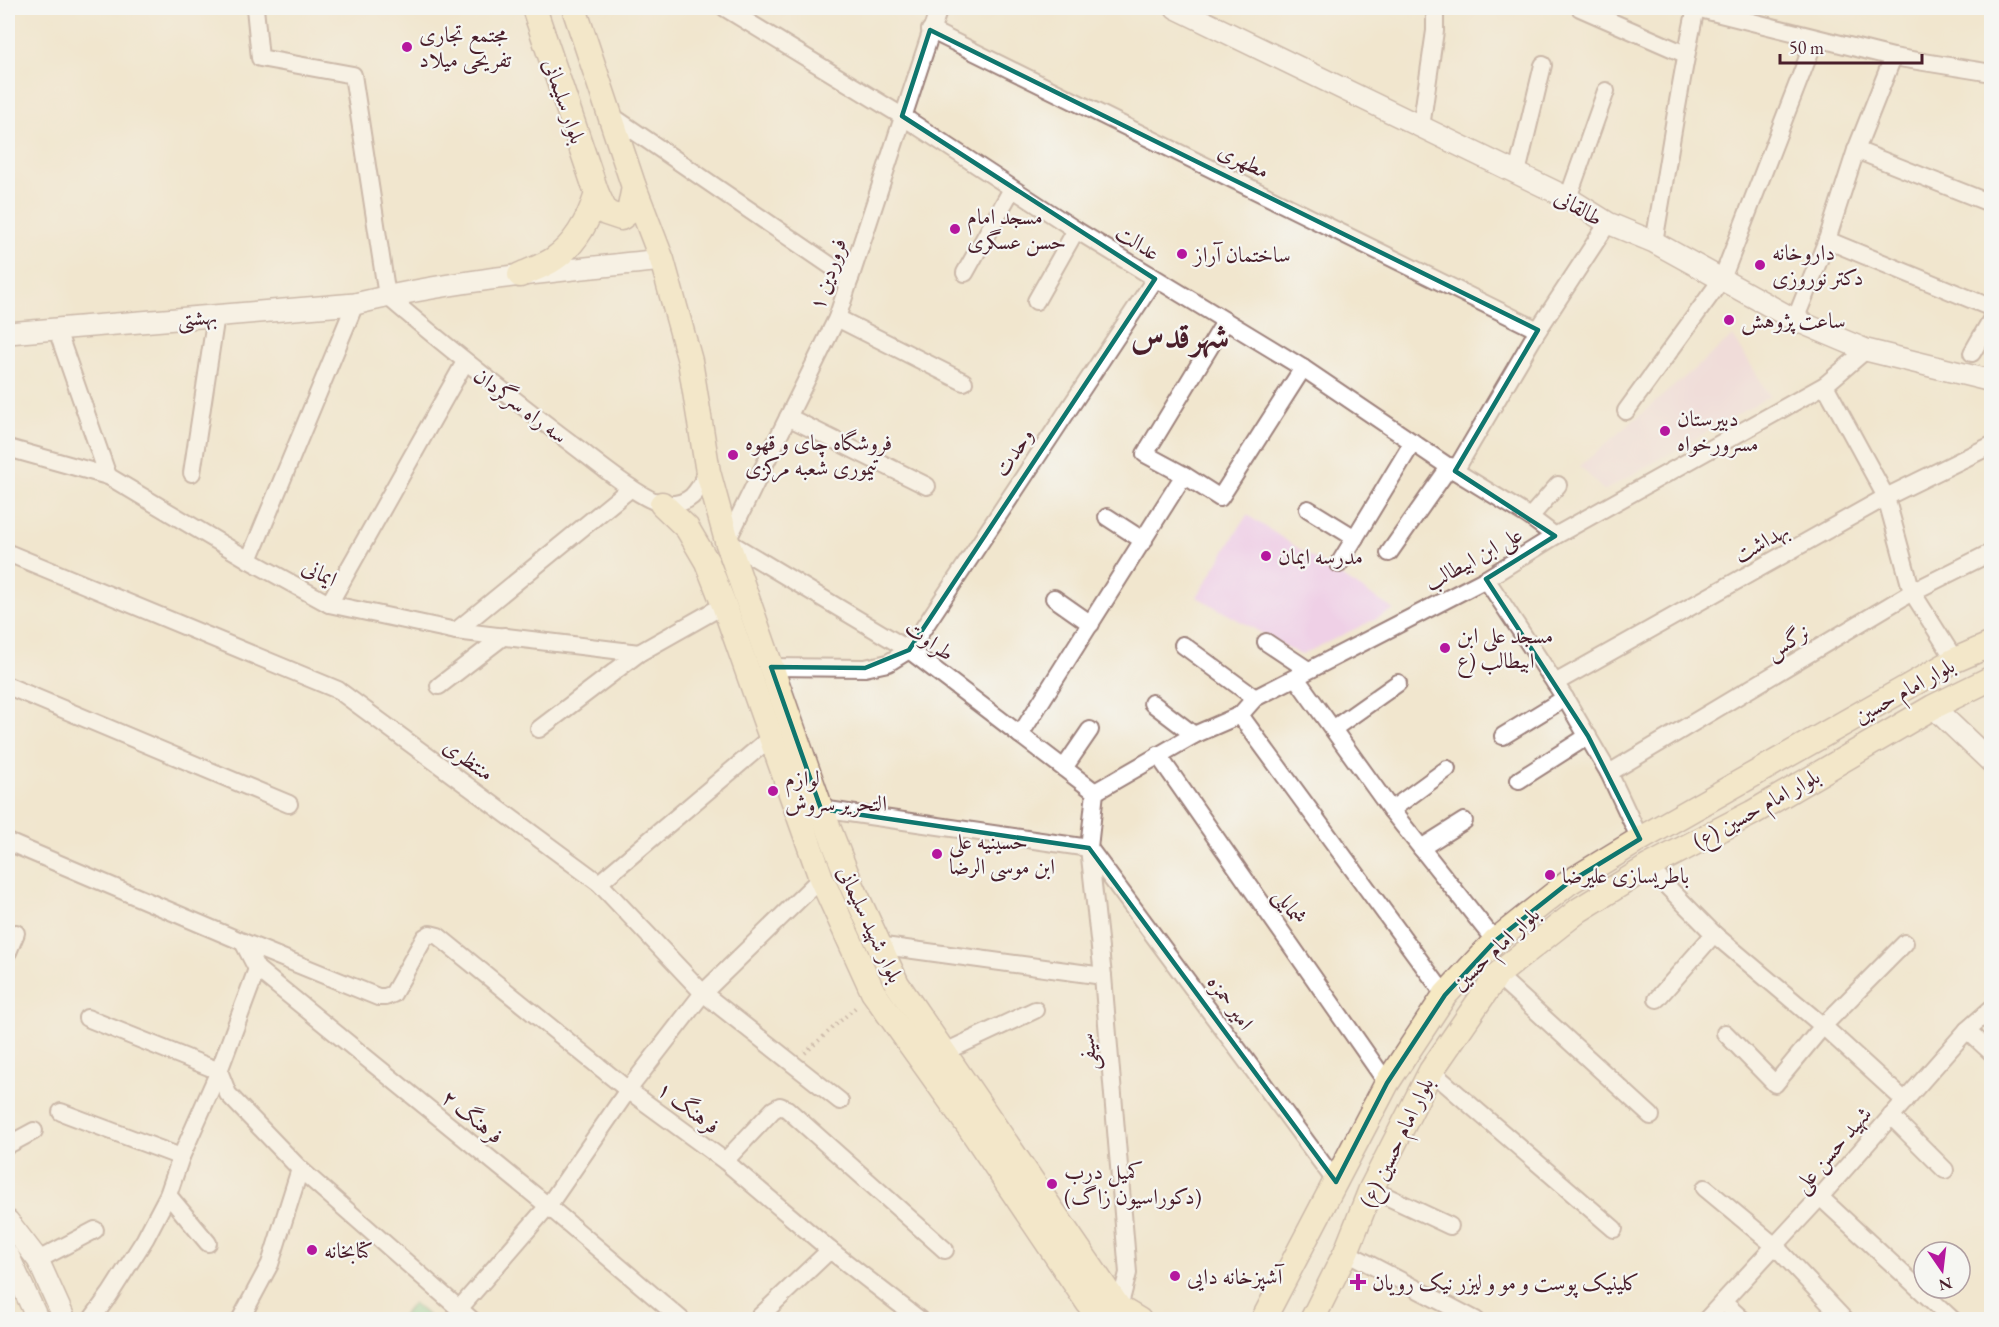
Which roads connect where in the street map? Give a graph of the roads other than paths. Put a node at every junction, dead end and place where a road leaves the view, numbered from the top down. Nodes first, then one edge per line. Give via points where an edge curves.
1 (255, 8) edge
2 (534, 8) edge
3 (574, 8) edge
4 (725, 8) edge
5 (939, 8) edge
6 (1176, 8) edge
7 (1435, 8) edge
8 (1580, 8) edge
9 (1696, 8) edge
10 (930, 30) junction
11 (1815, 39) junction
12 (1685, 54) junction
13 (1893, 57) junction
14 (1543, 65) dead end
15 (1992, 73) edge
16 (1606, 91) dead end
17 (612, 116) junction
18 (902, 116) junction
19 (1421, 127) junction
20 (1856, 150) junction
21 (1517, 173) junction
22 (634, 186) junction
23 (1012, 189) junction
24 (597, 194) junction
25 (1568, 198) junction
26 (1992, 204) edge
27 (1608, 223) junction
28 (1076, 230) junction
29 (1827, 240) junction
30 (1654, 242) junction
31 (662, 260) junction
32 (965, 273) dead end
33 (520, 275) junction
34 (850, 279) junction
35 (1155, 279) junction
36 (1722, 279) junction
37 (387, 296) junction
38 (1036, 301) dead end
39 (355, 304) junction
40 (1992, 308) edge
41 (216, 315) junction
42 (837, 318) junction
43 (1992, 318) edge
44 (1795, 320) junction
45 (1225, 322) junction
46 (57, 330) junction
47 (1538, 330) junction
48 (8, 333) edge
49 (1866, 350) junction
50 (1972, 353) dead end
51 (465, 362) junction
52 (1303, 368) junction
53 (1992, 381) edge
54 (964, 382) dead end
55 (1825, 385) junction
56 (1626, 411) dead end
57 (788, 417) junction
58 (1413, 442) junction
59 (1992, 445) edge
60 (8, 448) edge
61 (1453, 468) junction
62 (708, 472) junction
63 (192, 473) dead end
64 (1184, 475) junction
65 (108, 476) junction
66 (1558, 485) dead end
67 (927, 486) dead end
68 (630, 488) junction
69 (1886, 497) junction
70 (662, 504) junction
71 (1308, 509) dead end
72 (1107, 517) dead end
73 (1530, 517) junction
74 (1555, 536) junction
75 (1355, 538) junction
76 (727, 541) junction
77 (1144, 541) junction
78 (8, 552) edge
79 (1992, 552) edge
80 (1389, 553) dead end
81 (249, 560) junction
82 (1339, 564) dead end
83 (1486, 579) junction
84 (1912, 592) junction
85 (1054, 598) dead end
86 (329, 604) junction
87 (724, 605) junction
88 (1091, 624) junction
89 (456, 631) junction
90 (504, 636) junction
91 (1266, 642) dead end
92 (1992, 644) edge
93 (1183, 645) dead end
94 (909, 650) junction
95 (639, 653) junction
96 (1955, 660) junction
97 (771, 667) junction
98 (1302, 674) junction
99 (1992, 678) edge
100 (1398, 683) dead end
101 (1555, 683) junction
102 (8, 686) edge
103 (439, 686) dead end
104 (1255, 698) junction
105 (1565, 698) junction
106 (1152, 703) dead end
107 (1933, 707) junction
108 (1240, 715) junction
109 (539, 729) dead end
110 (1333, 729) junction
111 (1090, 730) dead end
112 (1020, 735) junction
113 (1194, 735) junction
114 (1503, 736) dead end
115 (1588, 736) junction
116 (770, 738) junction
117 (1158, 755) junction
118 (1992, 763) edge
119 (1064, 768) junction
120 (1447, 768) dead end
121 (1609, 773) junction
122 (1519, 780) dead end
123 (1095, 792) junction
124 (289, 804) dead end
125 (821, 809) junction
126 (1391, 810) junction
127 (1464, 821) dead end
128 (1640, 839) junction
129 (8, 842) edge
130 (1089, 848) junction
131 (1421, 848) junction
132 (1648, 867) junction
133 (821, 878) junction
134 (599, 883) junction
135 (16, 933) dead end
136 (1714, 934) junction
137 (1496, 941) junction
138 (243, 942) junction
139 (1905, 943) dead end
140 (877, 945) junction
141 (8, 952) edge
142 (257, 969) junction
143 (1497, 975) junction
144 (1103, 976) junction
145 (703, 993) junction
146 (1445, 995) junction
147 (1657, 999) dead end
148 (1992, 1008) edge
149 (1035, 1010) dead end
150 (87, 1018) dead end
151 (1823, 1026) junction
152 (1967, 1030) junction
153 (1725, 1033) dead end
154 (943, 1053) junction
155 (1992, 1053) edge
156 (219, 1071) junction
157 (1431, 1071) junction
158 (1387, 1083) junction
159 (628, 1090) junction
160 (840, 1101) dead end
161 (1905, 1101) junction
162 (61, 1112) dead end
163 (1651, 1116) dead end
164 (1891, 1116) junction
165 (33, 1131) dead end
166 (8, 1145) edge
167 (181, 1157) junction
168 (725, 1161) junction
169 (300, 1169) junction
170 (1945, 1170) dead end
171 (1336, 1182) junction
172 (1706, 1188) dead end
173 (1371, 1189) junction
174 (168, 1195) junction
175 (1820, 1197) junction
176 (548, 1206) junction
177 (8, 1221) edge
178 (1450, 1226) dead end
179 (1614, 1229) dead end
180 (95, 1230) dead end
181 (208, 1243) dead end
182 (1775, 1246) junction
183 (830, 1250) junction
184 (945, 1250) dead end
185 (1346, 1252) junction
186 (8, 1255) edge
187 (38, 1260) junction
188 (1723, 1302) junction
189 (465, 1314) edge
190 (1120, 1316) edge
191 (38, 1320) edge
192 (65, 1320) edge
193 (91, 1320) edge
194 (240, 1320) edge
195 (682, 1320) edge
196 (756, 1320) edge
197 (920, 1320) edge
198 (1263, 1320) edge
199 (1312, 1320) edge
200 (1476, 1320) edge
201 (1706, 1320) edge
202 (1743, 1320) edge
203 (1845, 1320) edge
204 (1953, 1320) edge

1 - 37 street via 260,58 353,75
2 - 24 main road, بلوار سلیمانی
3 - 17 main road, بلوار سلیمانی
4 - 18 street, عدالت
5 - 10 street, فروردین ۱
6 - 19 street, طالقانی
7 - 19 street
8 - 12 street
9 - 11 street
9 - 12 street
10 - 18 street, فروردین ۱
10 - 47 street, مطهری
11 - 13 street
11 - 36 street
12 - 30 street
13 - 15 street
13 - 20 street
14 - 21 street
16 - 25 street
17 - 22 main road, بلوار سلیمانی
17 - 34 street
18 - 23 street, عدالت
18 - 34 street, فروردین ۱
19 - 21 street, طالقانی
20 - 26 street
20 - 29 street
21 - 25 street, طالقانی
22 - 24 main road via 629,213 621,218 606,213
22 - 31 main road
23 - 28 street, عدالت
23 - 32 street
24 - 33 main road via 591,214 573,241 554,260
25 - 27 street, طالقانی
27 - 30 street, طالقانی
27 - 47 street
28 - 35 street, عدالت
28 - 38 street
29 - 40 street
29 - 44 street
30 - 36 street, طالقانی
31 - 33 street
31 - 62 main road via 690,361
33 - 37 street
34 - 42 street, فروردین ۱
35 - 45 street, عدالت
35 - 94 street, وحدت
36 - 44 street, طالقانی
36 - 56 street
37 - 39 street, بهشتی
37 - 51 street, سه راه سرگردان
39 - 41 street, بهشتی
39 - 81 street
41 - 46 street, بهشتی
41 - 63 street
42 - 54 street
42 - 57 street, فروردین ۱
43 - 50 street
44 - 49 street, طالقانی
45 - 52 street, عدالت
45 - 64 street via 1145,454
46 - 48 street, بهشتی
46 - 65 street
47 - 61 street
49 - 53 street, طالقانی
49 - 55 street, علی ابن ابیطالب
51 - 68 street, سه راه سرگردان
51 - 86 street
52 - 58 street, عدالت
52 - 64 street via 1220,498
55 - 69 street
55 - 74 street, علی ابن ابیطالب
57 - 67 street
57 - 76 street, فروردین ۱
58 - 61 street, عدالت
58 - 75 street
59 - 69 street, بهداشت
60 - 65 street, ایمانی
61 - 73 street, عدالت
61 - 80 street
62 - 70 street via 696,495 683,502
62 - 76 main road, بلوار شهید سلیمانی
64 - 77 street
65 - 81 street, ایمانی
66 - 73 street
68 - 70 street, سه راه سرگردان
68 - 89 street
69 - 84 street
69 - 101 street, بهداشت
70 - 87 main road, بلوار شهید سلیمانی via 687,528 707,562
71 - 75 street
72 - 77 street
73 - 74 street, عدالت
74 - 83 street, علی ابن ابیطالب
75 - 82 street
76 - 94 street, طراوت
76 - 97 main road, بلوار شهید سلیمانی
77 - 88 street
78 - 134 street, منتظری via 338,690
79 - 84 street, نرگس
81 - 86 street, ایمانی
83 - 98 street, علی ابن ابیطالب
83 - 101 street
84 - 96 street
84 - 121 street, نرگس
85 - 88 street
86 - 89 street, ایمانی
87 - 95 street
87 - 116 main road, بلوار شهید سلیمانی
88 - 112 street
89 - 90 street, ایمانی
90 - 95 street, ایمانی
90 - 103 street
91 - 98 street
92 - 96 main road, بلوار امام حسین
93 - 104 street
94 - 97 street via 888,663 865,668
94 - 112 street, طراوت
95 - 109 street
96 - 128 main road, بلوار امام حسین
97 - 125 main road, بلوار شهید سلیمانی
98 - 104 street, علی ابن ابیطالب
98 - 110 street
99 - 107 main road, بلوار امام حسین (ع)
100 - 110 street
101 - 105 street
102 - 124 street
104 - 108 street, علی ابن ابیطالب
105 - 114 street
105 - 115 street
106 - 113 street
107 - 118 street
107 - 132 main road, بلوار امام حسین (ع) via 1752,813
108 - 113 street, علی ابن ابیطالب
108 - 146 street
110 - 126 street
111 - 119 street
112 - 119 street, طراوت
113 - 117 street, علی ابن ابیطالب
115 - 121 street
115 - 122 street
116 - 133 main road, بلوار شهید سلیمانی
116 - 134 street
117 - 123 street, علی ابن ابیطالب
117 - 158 street, شمایلی
119 - 123 street, طراوت
120 - 126 street
121 - 128 street
123 - 130 street, سیفی
125 - 130 street
125 - 140 main road, بلوار شهید سلیمانی
126 - 131 street
127 - 131 street
128 - 137 main road, بلوار امام حسین via 1568,883
129 - 138 street
130 - 144 street, سیفی
130 - 171 street, امیر حمزه
131 - 137 street
132 - 136 street
132 - 143 main road, بلوار امام حسین (ع) via 1579,910
133 - 145 street
133 - 190 main road, بلوار شهید سلیمانی via 873,992 1097,1316
134 - 145 street, منتظری
135 - 141 street
136 - 147 street
136 - 151 street
137 - 146 main road, بلوار امام حسین
138 - 142 street, فرهنگ ۲
138 - 159 street, فرهنگ ۱ via 385,997 393,994 425,937 438,936
139 - 151 street
140 - 144 street
140 - 154 main road, بلوار شهید سلیمانی via 897,984
142 - 156 street
142 - 176 street, فرهنگ ۲
143 - 157 main road, بلوار امام حسین (ع)
143 - 163 street
144 - 190 street, سیفی via 1128,1273
145 - 159 street
145 - 160 street, منتظری
146 - 158 main road, بلوار امام حسین
148 - 152 street, شهید حسن علی
149 - 154 street
150 - 156 street
151 - 153 street via 1775,1084
151 - 161 street
152 - 155 street
152 - 161 street, شهید حسن علی
154 - 190 main road, بلوار شهید سلیمانی
156 - 167 street
156 - 169 street via 228,1094
157 - 173 main road, بلوار امام حسین (ع)
157 - 179 street
158 - 171 main road, بلوار امام حسین
159 - 168 street, فرهنگ ۱
159 - 176 street
161 - 164 street, شهید حسن علی
162 - 167 street
164 - 170 street
164 - 175 street, شهید حسن علی
165 - 166 street
167 - 174 street
168 - 183 street, فرهنگ ۱
168 - 184 street via 780,1106
169 - 189 street
169 - 194 street via 270,1264
171 - 198 main road, بلوار امام حسین
172 - 182 street
173 - 178 street
173 - 185 main road, بلوار امام حسین (ع)
174 - 181 street
174 - 193 street via 145,1239
175 - 182 street, شهید حسن علی
175 - 204 street
176 - 189 street
176 - 195 street, فرهنگ ۲
177 - 187 street
180 - 187 street
182 - 188 street, شهید حسن علی
182 - 203 street
183 - 196 street
183 - 197 street, فرهنگ ۱
185 - 199 main road, بلوار امام حسین (ع)
185 - 200 street
186 - 191 street
187 - 192 street
188 - 201 street, شهید حسن علی
188 - 202 street

